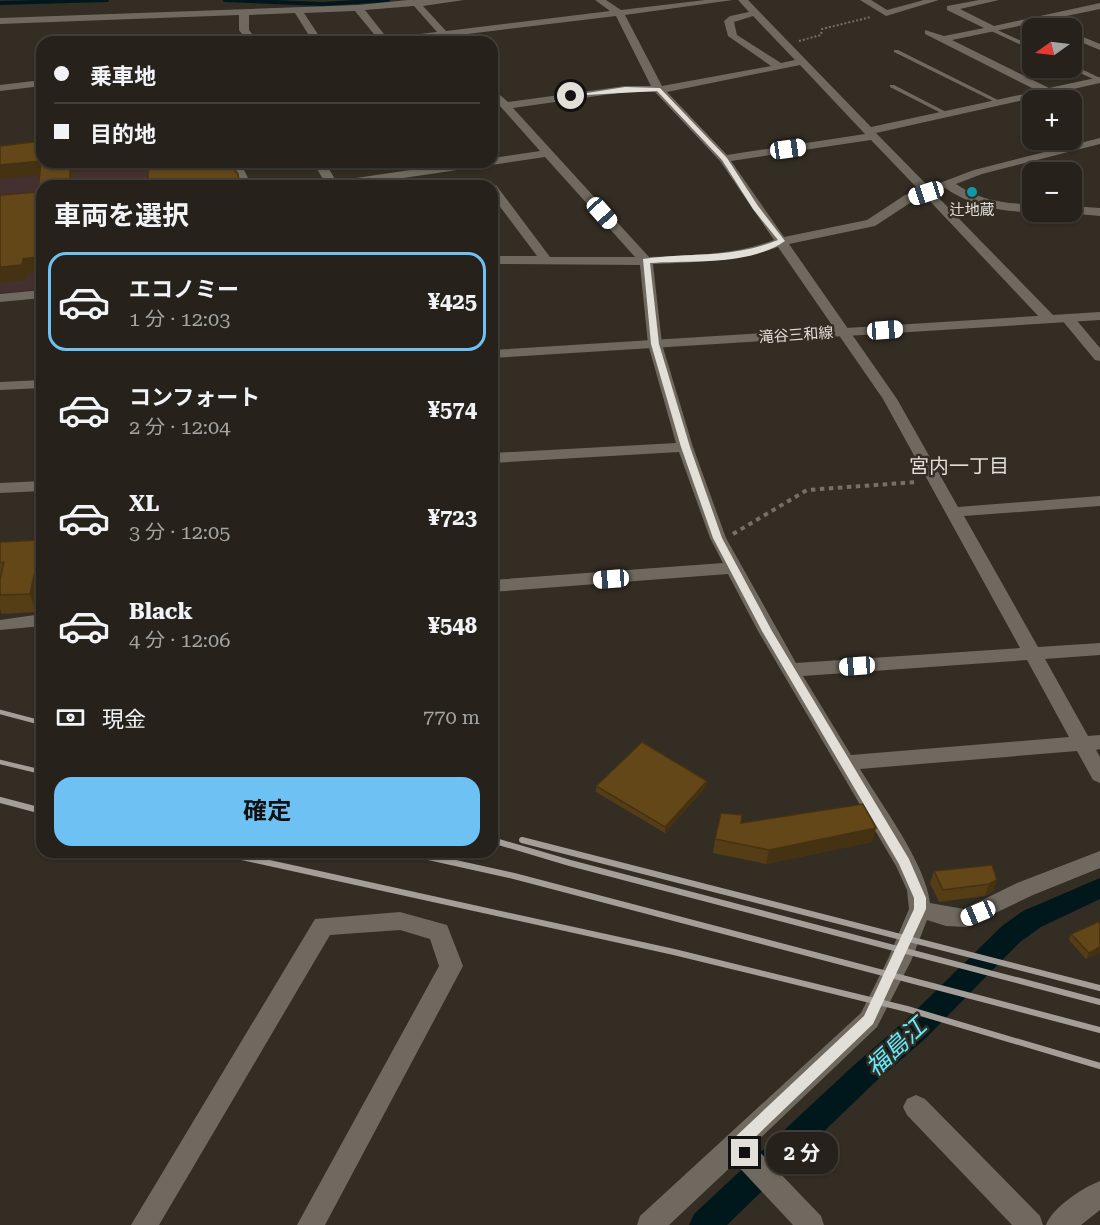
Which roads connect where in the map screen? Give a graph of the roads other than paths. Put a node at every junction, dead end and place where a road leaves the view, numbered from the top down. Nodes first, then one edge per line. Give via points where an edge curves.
1 (173, 0) edge
2 (459, 0) edge
3 (600, 0) edge
4 (728, 0) edge
5 (743, 0) edge
6 (865, 0) edge
7 (934, 0) edge
8 (994, 0) edge
9 (415, 2) edge
10 (1066, 3) dead end
11 (1100, 6) edge
12 (357, 8) junction
13 (1081, 10) junction
14 (298, 11) junction
15 (244, 12) junction
16 (619, 13) junction
17 (755, 13) junction
18 (167, 16) junction
19 (1041, 18) edge
20 (1100, 18) edge
21 (0, 21) edge
22 (1022, 22) edge
23 (992, 29) junction
24 (928, 32) dead end
25 (249, 36) edge
26 (314, 36) edge
27 (378, 36) edge
28 (445, 36) edge
29 (461, 36) edge
30 (944, 39) junction
31 (1082, 40) edge
32 (1022, 43) edge
33 (1100, 47) edge
34 (896, 51) dead end
35 (802, 62) junction
36 (778, 66) junction
37 (1082, 71) edge
38 (1100, 80) edge
39 (36, 84) edge
40 (892, 86) dead end
41 (0, 88) edge
42 (658, 89) junction
43 (1045, 90) edge
44 (1058, 90) edge
45 (498, 98) edge
46 (1022, 98) edge
47 (1001, 103) junction
48 (505, 106) junction
49 (949, 115) junction
50 (871, 134) junction
51 (1100, 141) edge
52 (548, 153) junction
53 (724, 159) junction
54 (498, 160) edge
55 (401, 168) edge
56 (443, 168) edge
57 (404, 173) junction
58 (366, 180) edge
59 (409, 180) edge
60 (947, 184) junction
61 (926, 193) junction
62 (498, 196) edge
63 (1022, 207) edge
64 (1082, 211) edge
65 (1100, 212) edge
66 (782, 241) junction
67 (498, 260) edge
68 (546, 260) junction
69 (646, 261) junction
70 (36, 295) edge
71 (0, 298) edge
72 (1100, 316) edge
73 (1048, 318) junction
74 (1068, 319) junction
75 (843, 332) junction
76 (655, 344) junction
77 (498, 354) edge
78 (1100, 357) edge
79 (36, 384) edge
80 (0, 386) edge
81 (686, 447) junction
82 (498, 458) edge
83 (36, 486) edge
84 (0, 488) edge
85 (1100, 501) edge
86 (954, 512) junction
87 (732, 568) junction
88 (498, 586) edge
89 (36, 621) edge
90 (4, 625) dead end
91 (1100, 649) edge
92 (1033, 655) junction
93 (791, 670) junction
94 (1092, 742) edge
95 (847, 763) junction
96 (1100, 775) edge
97 (1100, 859) edge
98 (920, 909) junction
99 (916, 1107) dead end
100 (741, 1149) junction
101 (1100, 1194) edge
102 (315, 1224) edge
103 (144, 1225) edge
104 (650, 1225) edge
105 (811, 1225) edge
106 (1030, 1225) edge
107 (1059, 1225) edge

1 - 18 street
2 - 9 street
3 - 16 street
4 - 16 street
5 - 17 street
6 - 7 street via 886,13
8 - 23 street via 950,8
9 - 12 street
9 - 28 street
10 - 13 street
11 - 13 street
12 - 14 street
12 - 27 street
13 - 19 street
13 - 20 street
14 - 15 street
14 - 26 street
15 - 18 street
15 - 25 street via 244,30
16 - 29 street
16 - 42 street
17 - 35 street
17 - 36 street via 729,21 734,36
18 - 21 street
22 - 23 street
23 - 30 street
23 - 32 lane
24 - 30 street
30 - 43 street
31 - 33 street
34 - 47 lane
35 - 36 street
35 - 50 street
36 - 42 street via 694,86
37 - 38 lane
38 - 44 street
39 - 41 street
40 - 49 lane
42 - 48 street via 615,90
42 - 53 street
45 - 48 street
46 - 47 street
47 - 49 street
48 - 52 street
49 - 50 street
50 - 53 street
50 - 61 street
51 - 60 street via 978,172
52 - 54 street
52 - 69 street
53 - 66 street
55 - 57 street
56 - 57 street
57 - 58 street
57 - 59 street
60 - 61 street
60 - 63 street via 969,199
61 - 66 street via 900,203 859,228
61 - 73 street
62 - 68 street
64 - 65 street
66 - 69 street via 729,256
66 - 75 street
67 - 68 street
68 - 69 street
69 - 76 street
70 - 71 street
72 - 74 street, 滝谷三和線
73 - 74 street, 滝谷三和線
73 - 75 street, 滝谷三和線
74 - 78 street
75 - 76 street, 滝谷三和線
75 - 86 street via 890,399
76 - 77 street, 滝谷三和線
76 - 81 street
79 - 80 street
81 - 82 street
81 - 87 street
83 - 84 street
85 - 86 street
86 - 92 street
87 - 88 street
87 - 93 street
89 - 90 street
91 - 92 street
92 - 93 street
92 - 94 street
93 - 95 street
94 - 95 street
94 - 96 street
95 - 98 street via 912,875
97 - 98 street via 966,918
98 - 100 street via 869,1020
99 - 106 street
100 - 104 street
100 - 105 street
101 - 107 street
102 - 103 street via 451,966 439,933 400,921 322,926

